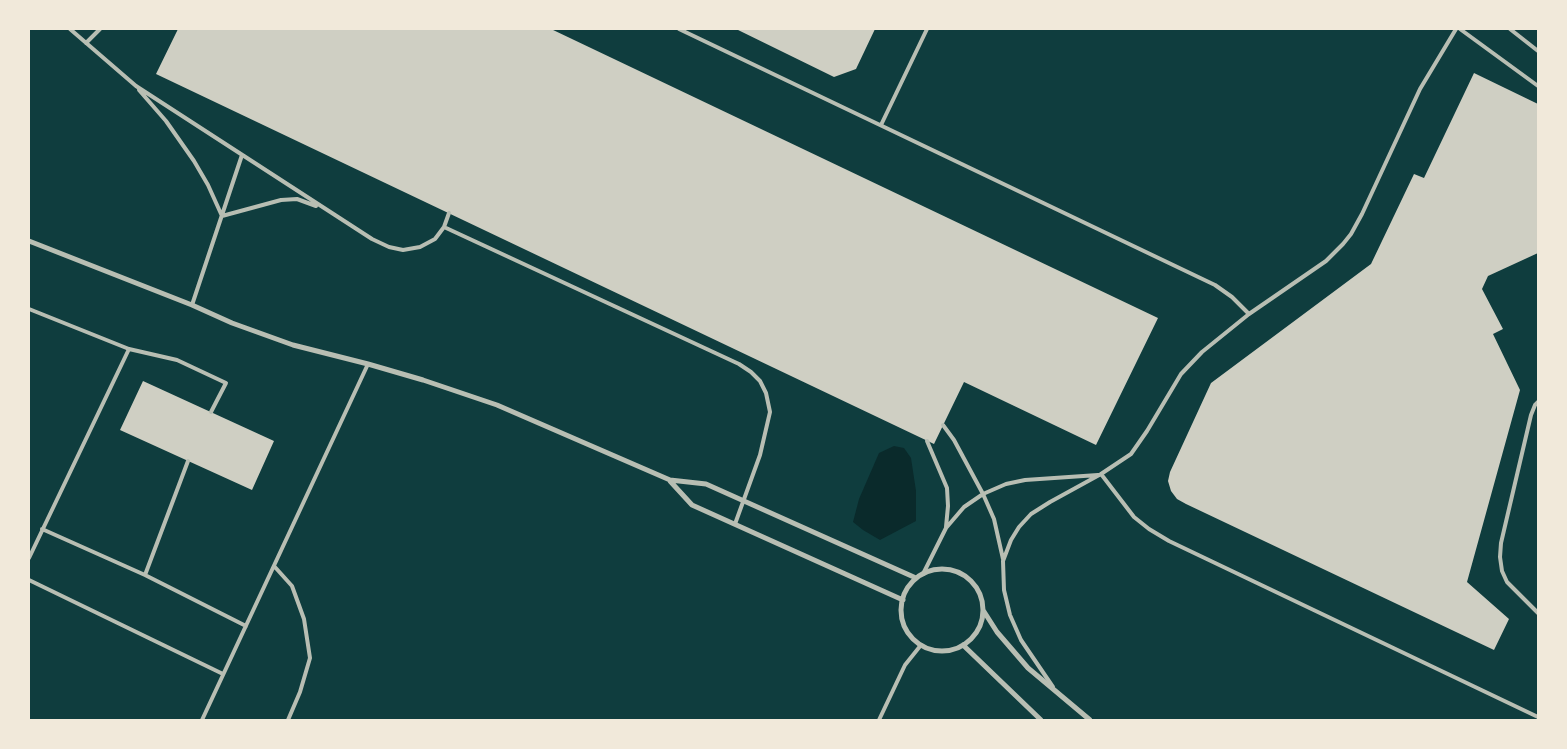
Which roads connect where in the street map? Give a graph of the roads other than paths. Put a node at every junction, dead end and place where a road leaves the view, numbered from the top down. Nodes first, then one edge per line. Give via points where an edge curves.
1 (70, 29) edge
2 (100, 29) edge
3 (679, 29) edge
4 (927, 29) edge
5 (1456, 29) edge
6 (1460, 29) edge
7 (1510, 29) edge
8 (86, 43) junction
9 (1538, 51) edge
10 (136, 86) junction
11 (1538, 86) edge
12 (881, 125) junction
13 (242, 155) junction
14 (322, 208) junction
15 (449, 213) dead end
16 (222, 216) junction
17 (444, 227) junction
18 (29, 241) edge
19 (192, 305) junction
20 (29, 309) edge
21 (1249, 314) junction
22 (129, 349) junction
23 (368, 364) junction
24 (1538, 402) edge
25 (211, 412) dead end
26 (943, 425) dead end
27 (927, 441) dead end
28 (188, 461) dead end
29 (1101, 474) junction
30 (670, 480) junction
31 (983, 494) junction
32 (744, 500) junction
33 (735, 524) junction
34 (946, 528) junction
35 (42, 530) junction
36 (29, 558) edge
37 (1003, 561) junction
38 (274, 566) junction
39 (923, 574) junction
40 (146, 575) junction
41 (916, 578) junction
42 (29, 580) edge
43 (903, 600) junction
44 (983, 610) junction
45 (1538, 613) edge
46 (246, 626) junction
47 (921, 645) junction
48 (963, 645) junction
49 (224, 674) junction
50 (1058, 694) junction
51 (1538, 717) edge
52 (202, 720) edge
53 (288, 720) edge
54 (879, 720) edge
55 (1041, 720) edge
56 (1090, 720) edge

1 - 8 lane
2 - 8 lane
3 - 12 lane
4 - 12 lane
5 - 21 lane via 1420,89 1351,234 1326,261
6 - 11 lane
7 - 9 lane
8 - 10 lane
10 - 13 lane
10 - 16 lane via 194,161
12 - 21 lane via 1215,284
13 - 14 lane
13 - 16 lane
14 - 16 lane via 296,199 281,200
14 - 17 lane via 372,239 403,250 420,247 435,239
15 - 17 lane
16 - 19 lane
17 - 32 lane via 751,372 766,393 770,412 760,455
18 - 19 street
19 - 23 street via 293,345
20 - 22 lane
21 - 29 lane via 1202,352 1181,374 1131,454
22 - 25 lane via 178,360 226,383
22 - 35 lane
23 - 30 street via 497,405
23 - 38 lane
24 - 45 lane via 1531,415 1501,543 1502,570 1507,582
26 - 31 lane
27 - 34 lane via 947,488
28 - 40 lane
29 - 31 lane via 1025,480
29 - 37 lane via 1031,514 1010,540
29 - 51 lane via 1134,517 1169,541
30 - 32 street via 706,484
30 - 33 street via 692,505
31 - 34 lane via 964,507
31 - 37 lane via 994,519
32 - 33 lane
32 - 41 street
33 - 43 street
34 - 39 lane
35 - 36 lane
35 - 40 lane
37 - 50 lane via 1004,590 1020,640
38 - 46 lane
38 - 53 lane via 292,586 304,619 310,658
39 - 41 street
39 - 44 street via 946,569 963,575 979,592
40 - 46 lane
41 - 43 street
42 - 49 lane
43 - 47 street via 904,626
44 - 48 street via 978,630
44 - 50 street via 1014,653
46 - 49 lane
47 - 48 street via 942,650
47 - 54 lane via 905,665
48 - 55 street
49 - 52 lane
50 - 56 street

